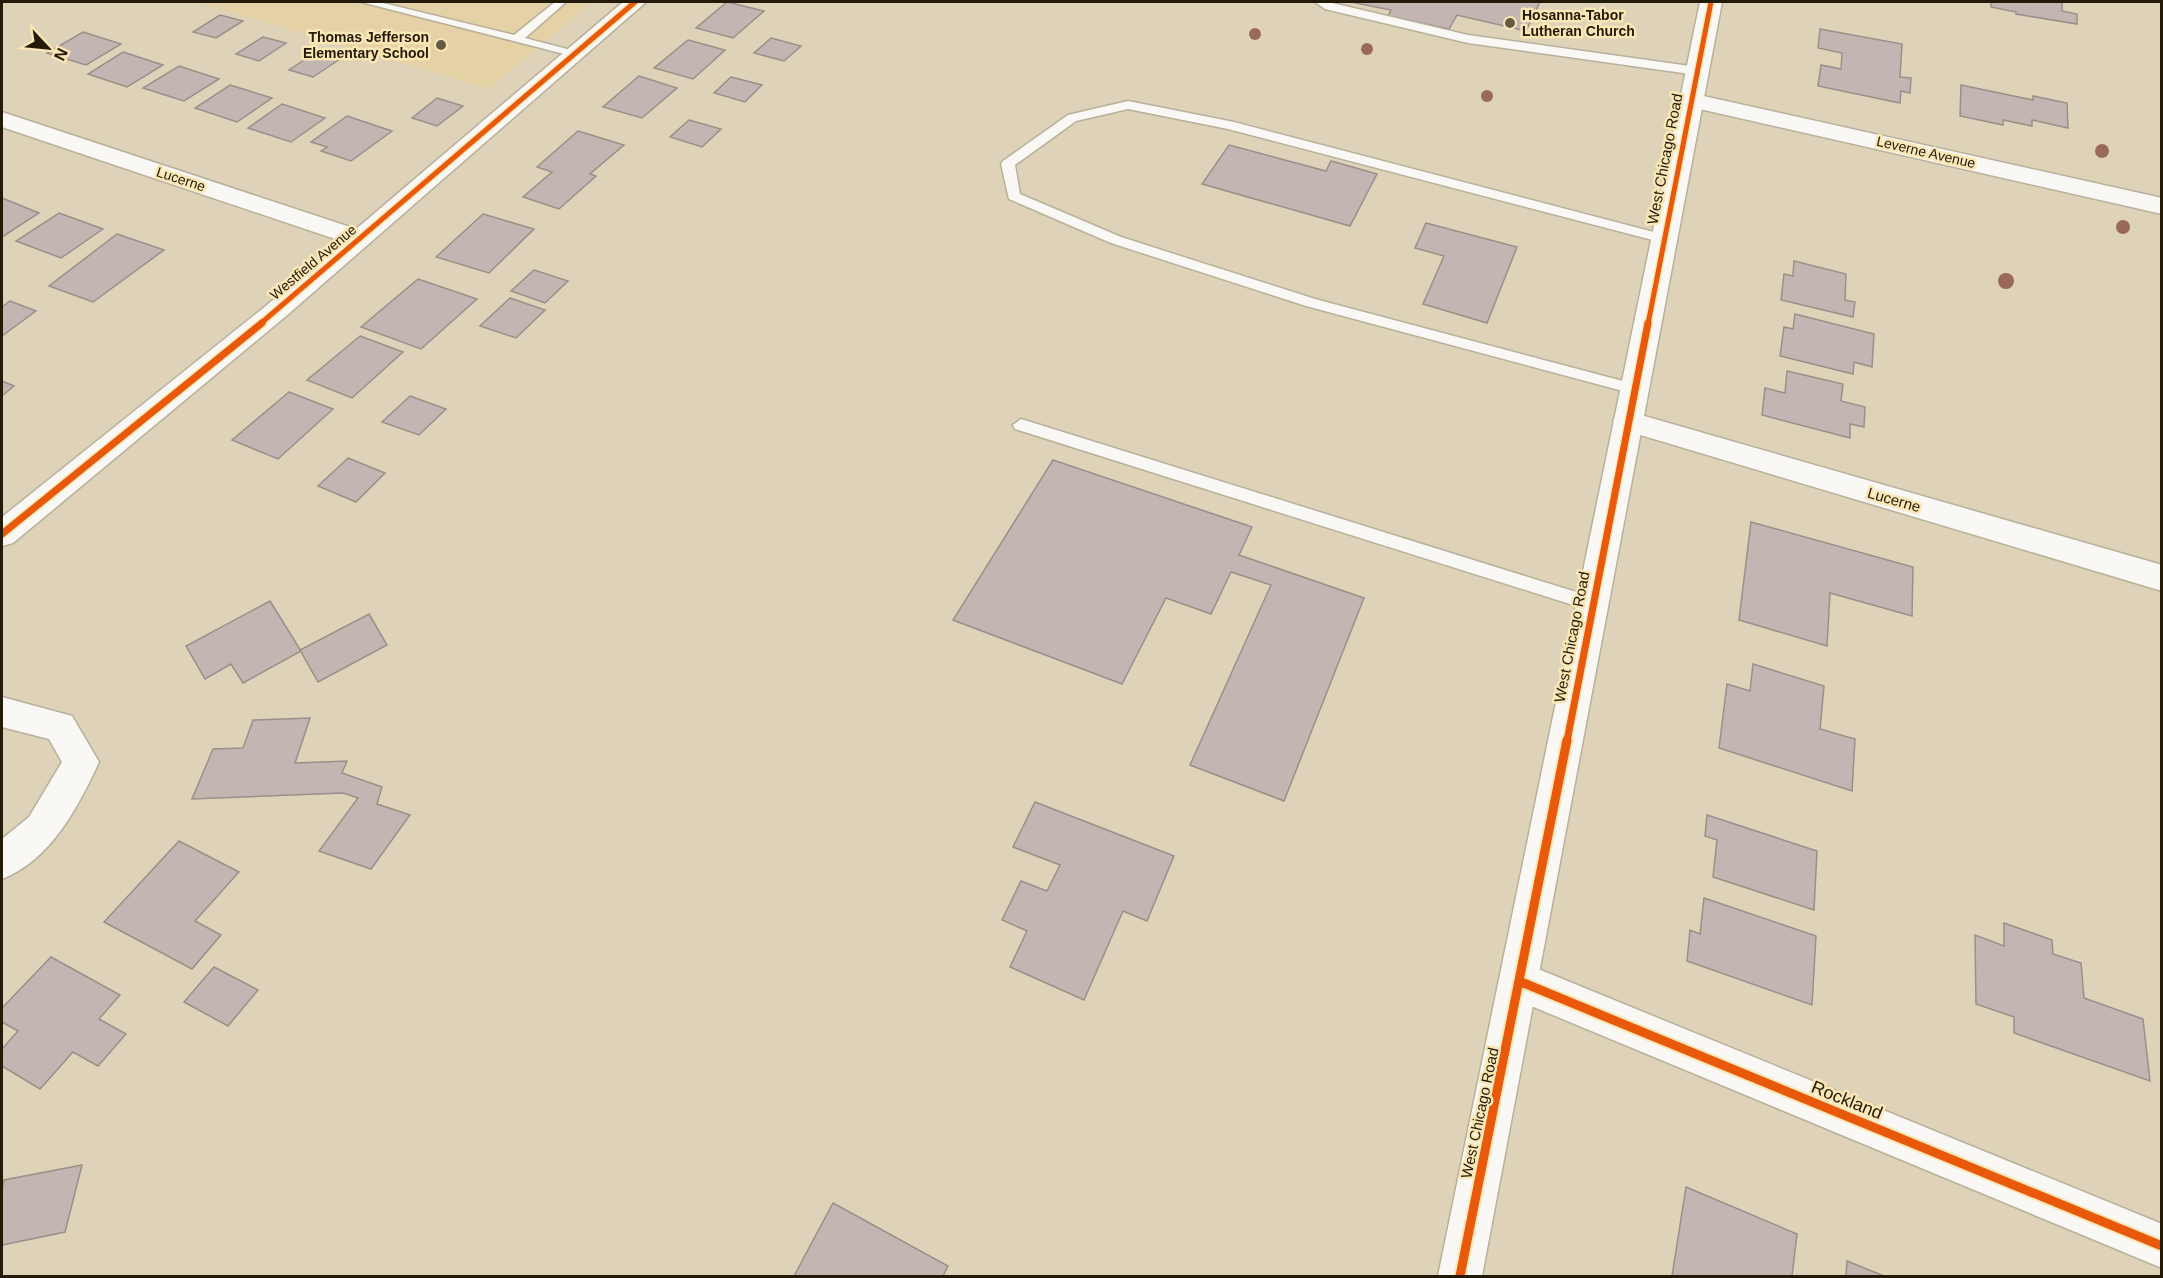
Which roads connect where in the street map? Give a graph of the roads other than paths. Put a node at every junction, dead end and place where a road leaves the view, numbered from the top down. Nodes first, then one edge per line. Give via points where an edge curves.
1 (368, 2) edge
2 (561, 2) edge
3 (634, 2) edge
4 (1320, 2) edge
5 (1711, 2) edge
6 (516, 39) junction
7 (576, 53) junction
8 (1694, 86) junction
9 (2, 119) edge
10 (2162, 206) edge
11 (361, 239) junction
12 (1664, 239) junction
13 (1634, 389) junction
14 (1627, 421) junction
15 (1021, 425) dead end
16 (2, 534) edge
17 (2162, 578) edge
18 (1592, 604) junction
19 (2, 712) edge
20 (2, 862) edge
21 (1521, 982) junction
22 (2162, 1246) edge
23 (1460, 1276) edge

1 - 6 lane
2 - 6 lane
3 - 7 street, Westfield Avenue
4 - 8 lane via 1468,39
5 - 8 street, West Chicago Road
6 - 7 lane
7 - 11 street, Westfield Avenue
8 - 10 street, Leverne Avenue
8 - 12 street, West Chicago Road
9 - 11 street, Lucerne
11 - 16 street, Westfield Avenue
12 - 13 street, West Chicago Road
12 - 13 lane via 1229,125 1128,105 1072,118 1008,164 1014,196 1116,240 1311,303
13 - 14 street, West Chicago Road
14 - 17 street, Lucerne
14 - 18 street, West Chicago Road
15 - 18 lane
18 - 21 street, West Chicago Road
19 - 20 street via 60,727 81,762 42,829
21 - 22 street, Rockland
21 - 23 street, West Chicago Road

